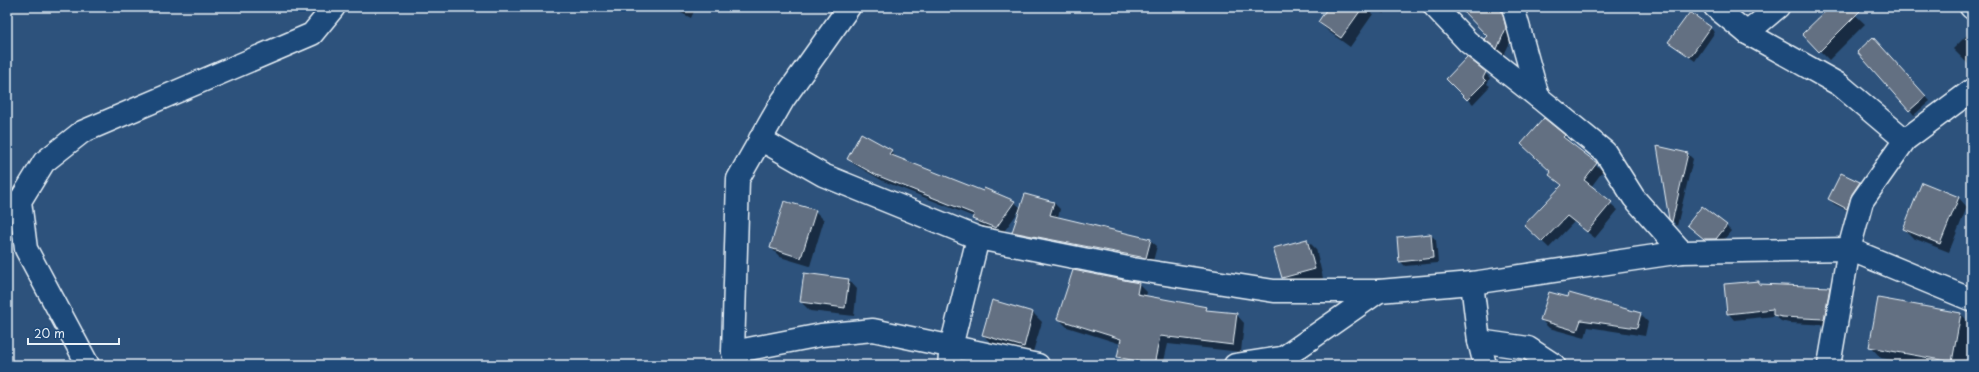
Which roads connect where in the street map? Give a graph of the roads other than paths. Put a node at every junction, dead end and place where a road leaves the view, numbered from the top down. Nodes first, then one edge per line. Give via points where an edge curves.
1 (334, 7) edge
2 (849, 7) edge
3 (1435, 7) edge
4 (1514, 7) edge
5 (1715, 7) edge
6 (1778, 7) edge
7 (1747, 32) junction
8 (1972, 90) edge
9 (1538, 96) junction
10 (760, 139) junction
11 (1905, 140) junction
12 (978, 238) junction
13 (1849, 249) junction
14 (1682, 252) junction
15 (1472, 283) junction
16 (1379, 291) junction
17 (1972, 300) edge
18 (1479, 341) junction
19 (950, 356) edge
20 (734, 358) edge
21 (1277, 362) edge
22 (88, 365) edge
23 (1038, 365) edge
24 (1235, 365) edge
25 (1485, 365) edge
26 (1554, 365) edge
27 (1829, 365) edge

1 - 22 street via 312,34 82,132 44,162 20,201 26,249
2 - 10 street via 783,100
3 - 9 street via 1468,42
4 - 9 street
5 - 7 street
6 - 7 street
7 - 11 street via 1840,86
8 - 11 street
9 - 14 street via 1605,152 1634,198
10 - 12 street via 823,175
10 - 20 street via 738,179
11 - 13 street via 1862,202
12 - 16 street via 1133,269 1274,291
12 - 19 street
13 - 14 street
13 - 17 street
13 - 27 street
14 - 15 street
15 - 16 street
15 - 18 street
16 - 21 street
18 - 25 street
18 - 26 street via 1528,348
19 - 20 street via 873,330 821,335
19 - 23 street
21 - 24 street

